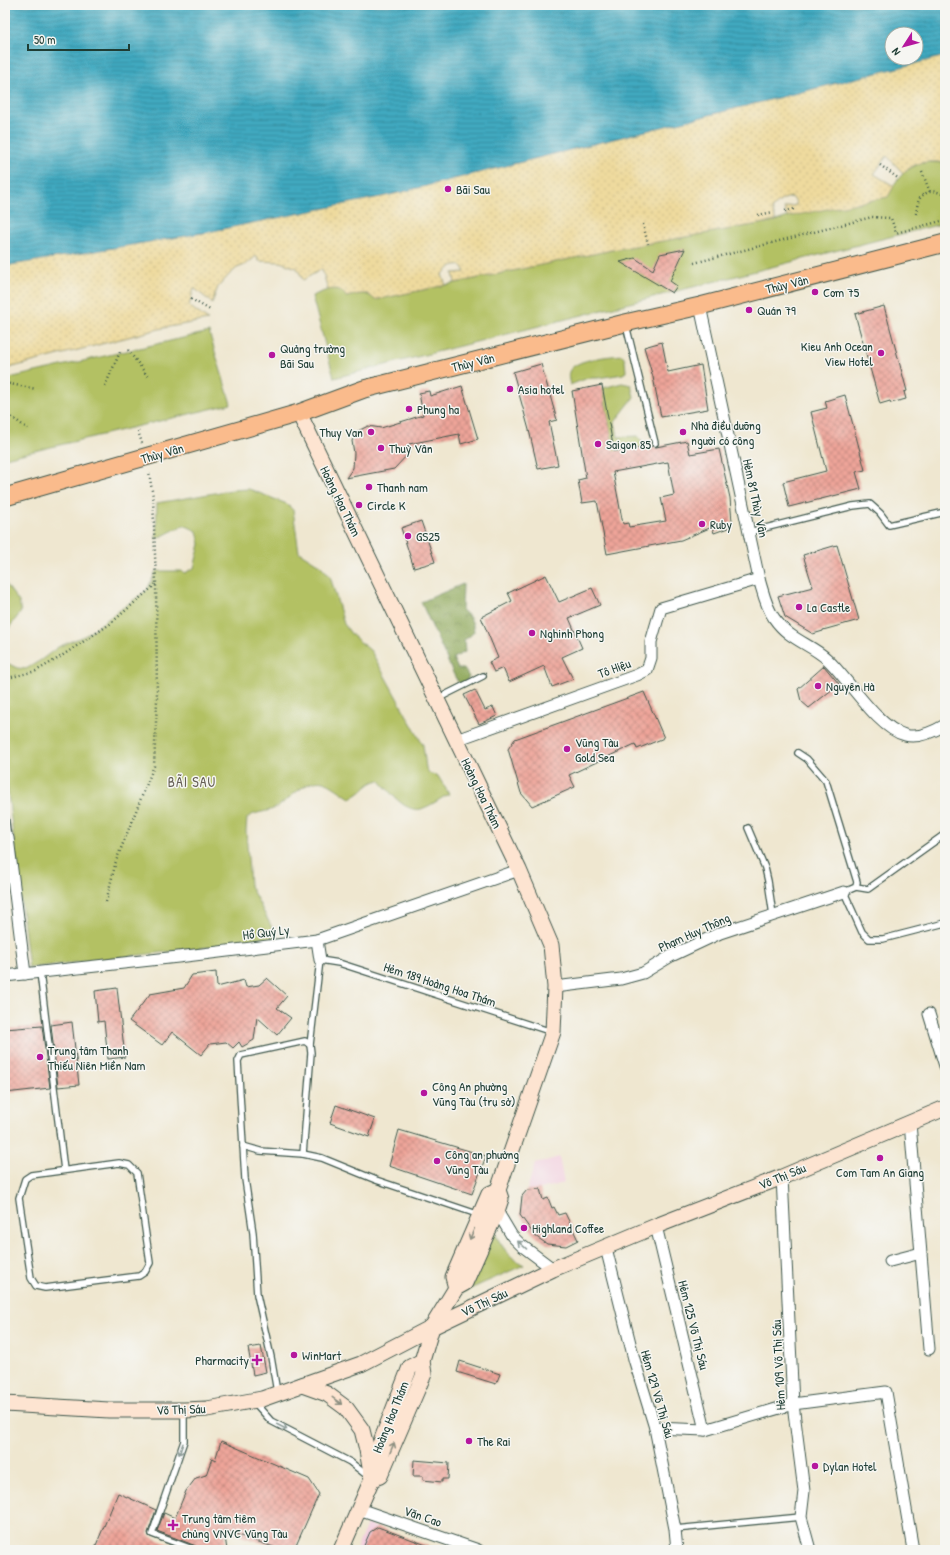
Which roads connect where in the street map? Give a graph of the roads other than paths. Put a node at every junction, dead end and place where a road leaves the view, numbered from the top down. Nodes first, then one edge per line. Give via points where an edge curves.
1 (945, 243) edge
2 (700, 306) junction
3 (625, 323) junction
4 (299, 413) junction
5 (655, 443) dead end
6 (5, 497) edge
7 (945, 512) edge
8 (749, 532) junction
9 (759, 579) junction
10 (483, 676) dead end
11 (437, 699) junction
12 (945, 726) edge
13 (456, 740) junction
14 (798, 753) dead end
15 (5, 814) edge
16 (748, 828) dead end
17 (945, 834) edge
18 (6, 838) edge
19 (519, 870) junction
20 (856, 887) junction
21 (844, 892) junction
22 (773, 915) junction
23 (945, 923) edge
24 (317, 940) junction
25 (320, 960) junction
26 (40, 972) junction
27 (25, 974) junction
28 (5, 976) edge
29 (555, 987) junction
30 (929, 1014) dead end
31 (552, 1032) junction
32 (310, 1045) junction
33 (945, 1066) edge
34 (945, 1108) edge
35 (910, 1123) junction
36 (243, 1146) junction
37 (303, 1154) junction
38 (64, 1170) junction
39 (782, 1177) junction
40 (498, 1190) junction
41 (497, 1211) junction
42 (480, 1215) junction
43 (656, 1226) junction
44 (606, 1248) junction
45 (921, 1253) junction
46 (890, 1261) dead end
47 (553, 1269) junction
48 (456, 1288) junction
49 (432, 1327) junction
50 (929, 1348) dead end
51 (302, 1385) junction
52 (277, 1393) junction
53 (253, 1401) junction
54 (5, 1404) edge
55 (793, 1404) junction
56 (184, 1410) junction
57 (655, 1428) junction
58 (705, 1430) junction
59 (371, 1475) junction
60 (359, 1509) junction
61 (801, 1517) junction
62 (675, 1529) junction
63 (454, 1546) edge
64 (195, 1550) edge
65 (341, 1550) edge
66 (478, 1550) edge
67 (677, 1550) edge
68 (810, 1550) edge
69 (913, 1550) edge

1 - 2 main road, Thùy Vân
2 - 3 main road, Thùy Vân
2 - 8 street, Hẻm 81 Thùy Vân
3 - 4 main road, Thùy Vân via 364,389
3 - 5 lane
4 - 6 main road, Thùy Vân
4 - 11 main road, Hoàng Hoa Thám
7 - 8 lane via 889,525 870,504
8 - 9 street, Hẻm 81 Thùy Vân
9 - 12 street, Hẻm 81 Thùy Vân via 768,607 785,632 827,659 888,726 904,735 918,736
9 - 13 street, Tô Hiệu via 661,608 651,642 651,658 647,670
10 - 11 lane
11 - 13 main road, Hoàng Hoa Thám
13 - 19 main road, Hoàng Hoa Thám
14 - 20 lane via 807,759 826,781 858,882
15 - 18 lane
16 - 22 lane via 768,881
17 - 20 lane via 868,889
18 - 27 street
19 - 24 street, Hồ Quý Ly
19 - 29 main road, Hoàng Hoa Thám via 551,945
20 - 21 lane
21 - 22 street, Phạm Huy Thông
21 - 23 lane via 862,932 869,940 883,939
22 - 29 street, Phạm Huy Thông via 691,945 643,973 621,979
24 - 25 street
24 - 26 street, Hồ Quý Ly
25 - 31 lane, Hẻm 189 Hoàng Hoa Thám via 339,963
25 - 32 lane
26 - 27 street, Hồ Quý Ly
26 - 38 lane
27 - 28 street, Hồ Quý Ly
29 - 31 main road, Hoàng Hoa Thám
30 - 33 street
31 - 40 main road, Hoàng Hoa Thám
32 - 36 lane via 305,1041 241,1055 238,1061
32 - 37 lane
34 - 35 main road, Võ Thị Sáu
35 - 39 main road, Võ Thị Sáu
35 - 45 street
36 - 37 lane via 260,1151
36 - 52 lane via 257,1295
37 - 42 lane via 322,1158 376,1180
38 - 38 lane via 31,1175 25,1179 19,1198 31,1278 36,1286 45,1288 140,1276 150,1263 137,1173 129,1165 119,1163
39 - 43 main road, Võ Thị Sáu
39 - 55 street, Hẻm 109 Võ Thị Sáu
40 - 41 main road, Hoàng Hoa Thám via 501,1200
40 - 42 main road, Hoàng Hoa Thám via 489,1194
47 -> 41 street via 512,1236
41 - 48 main road, Hoàng Hoa Thám via 465,1283
42 -> 48 main road, Hoàng Hoa Thám via 454,1277
43 - 44 main road, Võ Thị Sáu
43 - 58 street, Hẻm 125 Võ Thị Sáu
44 - 47 main road, Võ Thị Sáu
44 - 57 street, Hẻm 129 Võ Thị Sáu via 634,1359
45 - 46 street
45 - 50 street
47 - 49 main road, Võ Thị Sáu
48 - 49 main road, Hoàng Hoa Thám
49 - 51 main road, Võ Thị Sáu via 361,1364
49 - 59 main road, Hoàng Hoa Thám via 422,1361 424,1374 380,1476
51 - 52 main road, Võ Thị Sáu
51 -> 59 main road via 327,1394 346,1408 354,1418 362,1430
52 - 53 main road, Võ Thị Sáu
53 - 56 main road, Võ Thị Sáu
53 -> 59 lane via 271,1421
54 - 56 main road, Võ Thị Sáu via 109,1410
55 - 58 street
55 - 61 street, Hẻm 109 Võ Thị Sáu via 804,1491
55 - 69 street via 886,1392
56 -> 64 lane via 184,1441 152,1534
57 - 58 street
57 - 62 street, Hẻm 129 Võ Thị Sáu
59 - 60 main road, Hoàng Hoa Thám
60 - 63 street, Văn Cao
60 - 65 main road, Hoàng Hoa Thám
61 - 62 lane
61 - 68 street, Hẻm 109 Võ Thị Sáu
62 - 67 street, Hẻm 129 Võ Thị Sáu
63 - 66 street, Văn Cao

